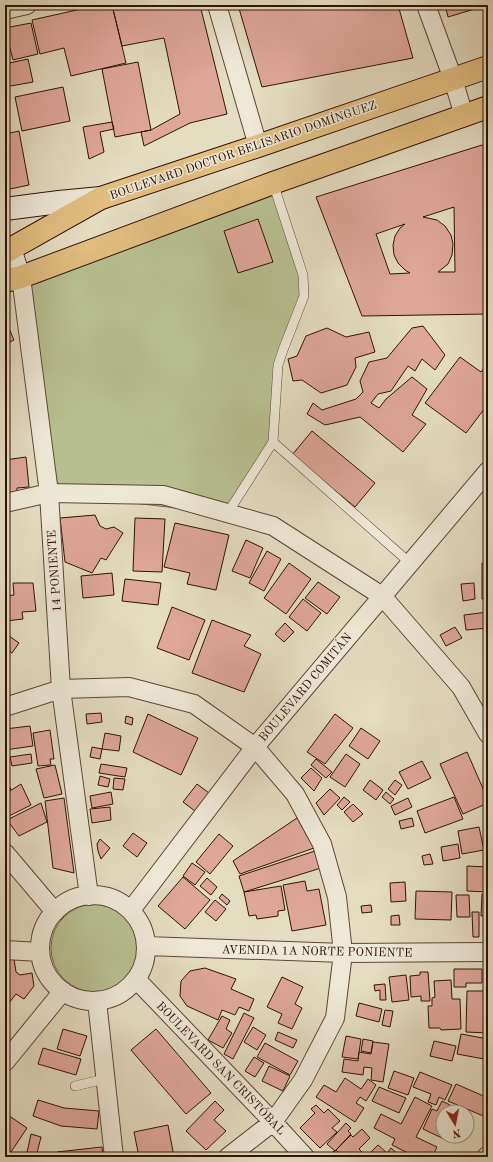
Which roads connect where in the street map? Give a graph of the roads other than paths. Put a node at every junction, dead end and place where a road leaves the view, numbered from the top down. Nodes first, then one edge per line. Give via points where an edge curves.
1 (27, 5) edge
2 (217, 5) edge
3 (426, 5) edge
4 (5, 10) edge
5 (488, 67) edge
6 (453, 79) junction
7 (488, 107) edge
8 (464, 116) junction
9 (258, 146) junction
10 (273, 183) junction
11 (101, 198) junction
12 (5, 209) edge
13 (8, 250) edge
14 (13, 279) edge
15 (273, 442) junction
16 (488, 471) edge
17 (49, 493) junction
18 (5, 503) edge
19 (227, 514) junction
20 (410, 563) junction
21 (382, 596) junction
22 (62, 689) junction
23 (5, 707) edge
24 (488, 734) edge
25 (255, 747) junction
26 (5, 853) edge
27 (89, 896) junction
28 (131, 910) junction
29 (55, 912) junction
30 (147, 946) junction
31 (5, 950) edge
32 (40, 952) junction
33 (488, 952) edge
34 (343, 953) junction
35 (136, 980) junction
36 (63, 992) junction
37 (97, 1001) junction
38 (5, 1062) edge
39 (105, 1079) junction
40 (75, 1086) dead end
41 (273, 1122) junction
42 (114, 1157) edge
43 (228, 1157) edge
44 (305, 1157) edge

1 - 4 street
2 - 9 street
3 - 6 street
5 - 6 main road, BOULEVARD DOCTOR BELISARIO DOMÍNGUEZ
6 - 8 street
6 - 9 main road, BOULEVARD DOCTOR BELISARIO DOMÍNGUEZ
7 - 8 main road
8 - 10 main road
9 - 11 main road, BOULEVARD DOCTOR BELISARIO DOMÍNGUEZ
10 - 14 main road
10 - 15 lane via 303,275 304,296 278,365
11 - 12 street
11 - 13 main road, BOULEVARD DOCTOR BELISARIO DOMÍNGUEZ
13 - 14 street, 14 PONIENTE
14 - 17 street, 14 PONIENTE
15 - 19 lane
15 - 20 lane
16 - 20 street, BOULEVARD COMITÁN
17 - 18 street
17 - 19 street via 163,495
17 - 22 street, 14 PONIENTE
19 - 21 street via 273,526
20 - 21 street, BOULEVARD COMITÁN
21 - 24 street via 461,687
21 - 25 street, BOULEVARD COMITÁN
22 - 23 street
22 - 25 street via 129,688 194,704
22 - 27 street, 14 PONIENTE
25 - 28 street, BOULEVARD COMITÁN
25 - 34 street via 296,794 322,844 337,897
26 - 29 street
27 - 28 street via 104,896
27 - 29 street via 76,898
28 - 30 street via 139,921
29 - 32 street via 46,924
30 - 34 street, AVENIDA 1A NORTE PONIENTE
30 - 35 street via 145,960
31 - 32 street
32 - 36 street via 51,981
33 - 34 street, AVENIDA 1A NORTE PONIENTE
34 - 41 street via 335,1018 303,1080
35 - 37 street via 112,998
35 - 41 street, BOULEVARD SAN CRISTÓBAL
36 - 37 street via 87,1001
36 - 38 street
37 - 39 street
39 - 40 lane
39 - 42 street
41 - 43 street
41 - 44 street, BOULEVARD SAN CRISTÓBAL

